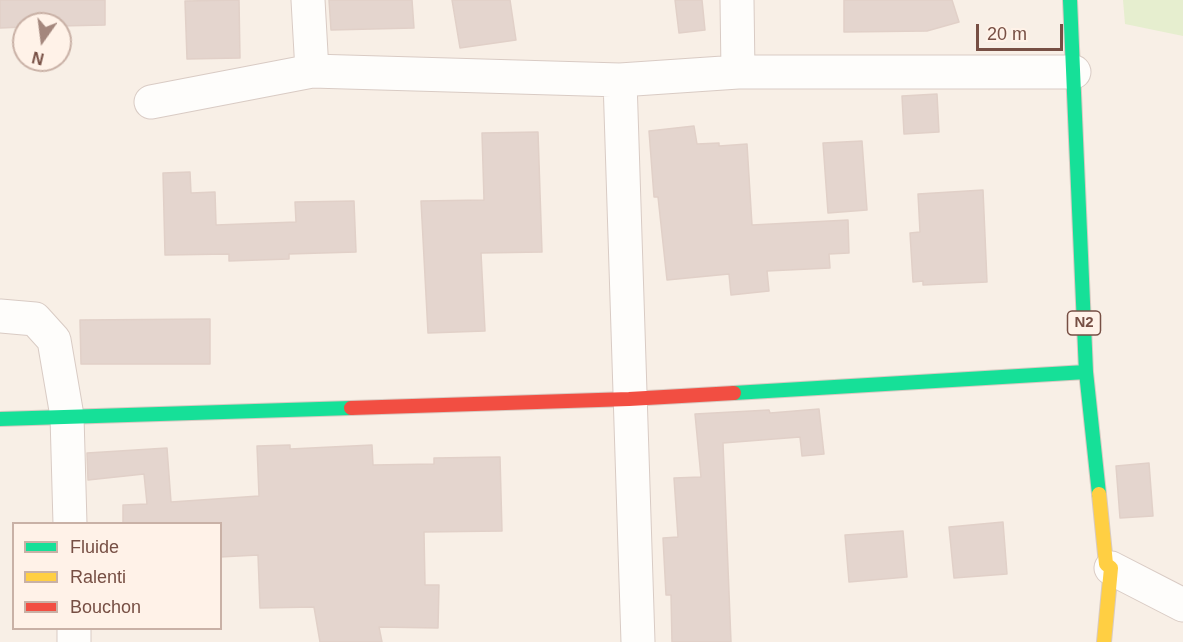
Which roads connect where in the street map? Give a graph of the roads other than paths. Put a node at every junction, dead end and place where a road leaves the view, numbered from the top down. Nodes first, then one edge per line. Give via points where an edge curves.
1 (308, 0) edge
2 (737, 0) edge
3 (1070, 0) edge
4 (312, 71) junction
5 (738, 72) junction
6 (1074, 72) junction
7 (620, 80) junction
8 (151, 102) dead end
9 (0, 316) edge
10 (1086, 372) junction
11 (629, 399) junction
12 (67, 416) junction
13 (0, 418) edge
14 (70, 522) edge
15 (1111, 568) junction
16 (1183, 604) edge
17 (638, 642) edge
18 (1104, 642) edge

1 - 4 street
2 - 5 street
3 - 6 main road, N2
4 - 7 street
4 - 8 street
5 - 6 street
5 - 7 street
6 - 10 main road, N2
7 - 11 street
9 - 12 street via 35,319 54,340
10 - 11 main road
10 - 15 main road, N2 via 1106,564
11 - 12 main road
11 - 17 street
12 - 13 main road
12 - 14 street
15 - 16 street
15 - 18 main road, N2

